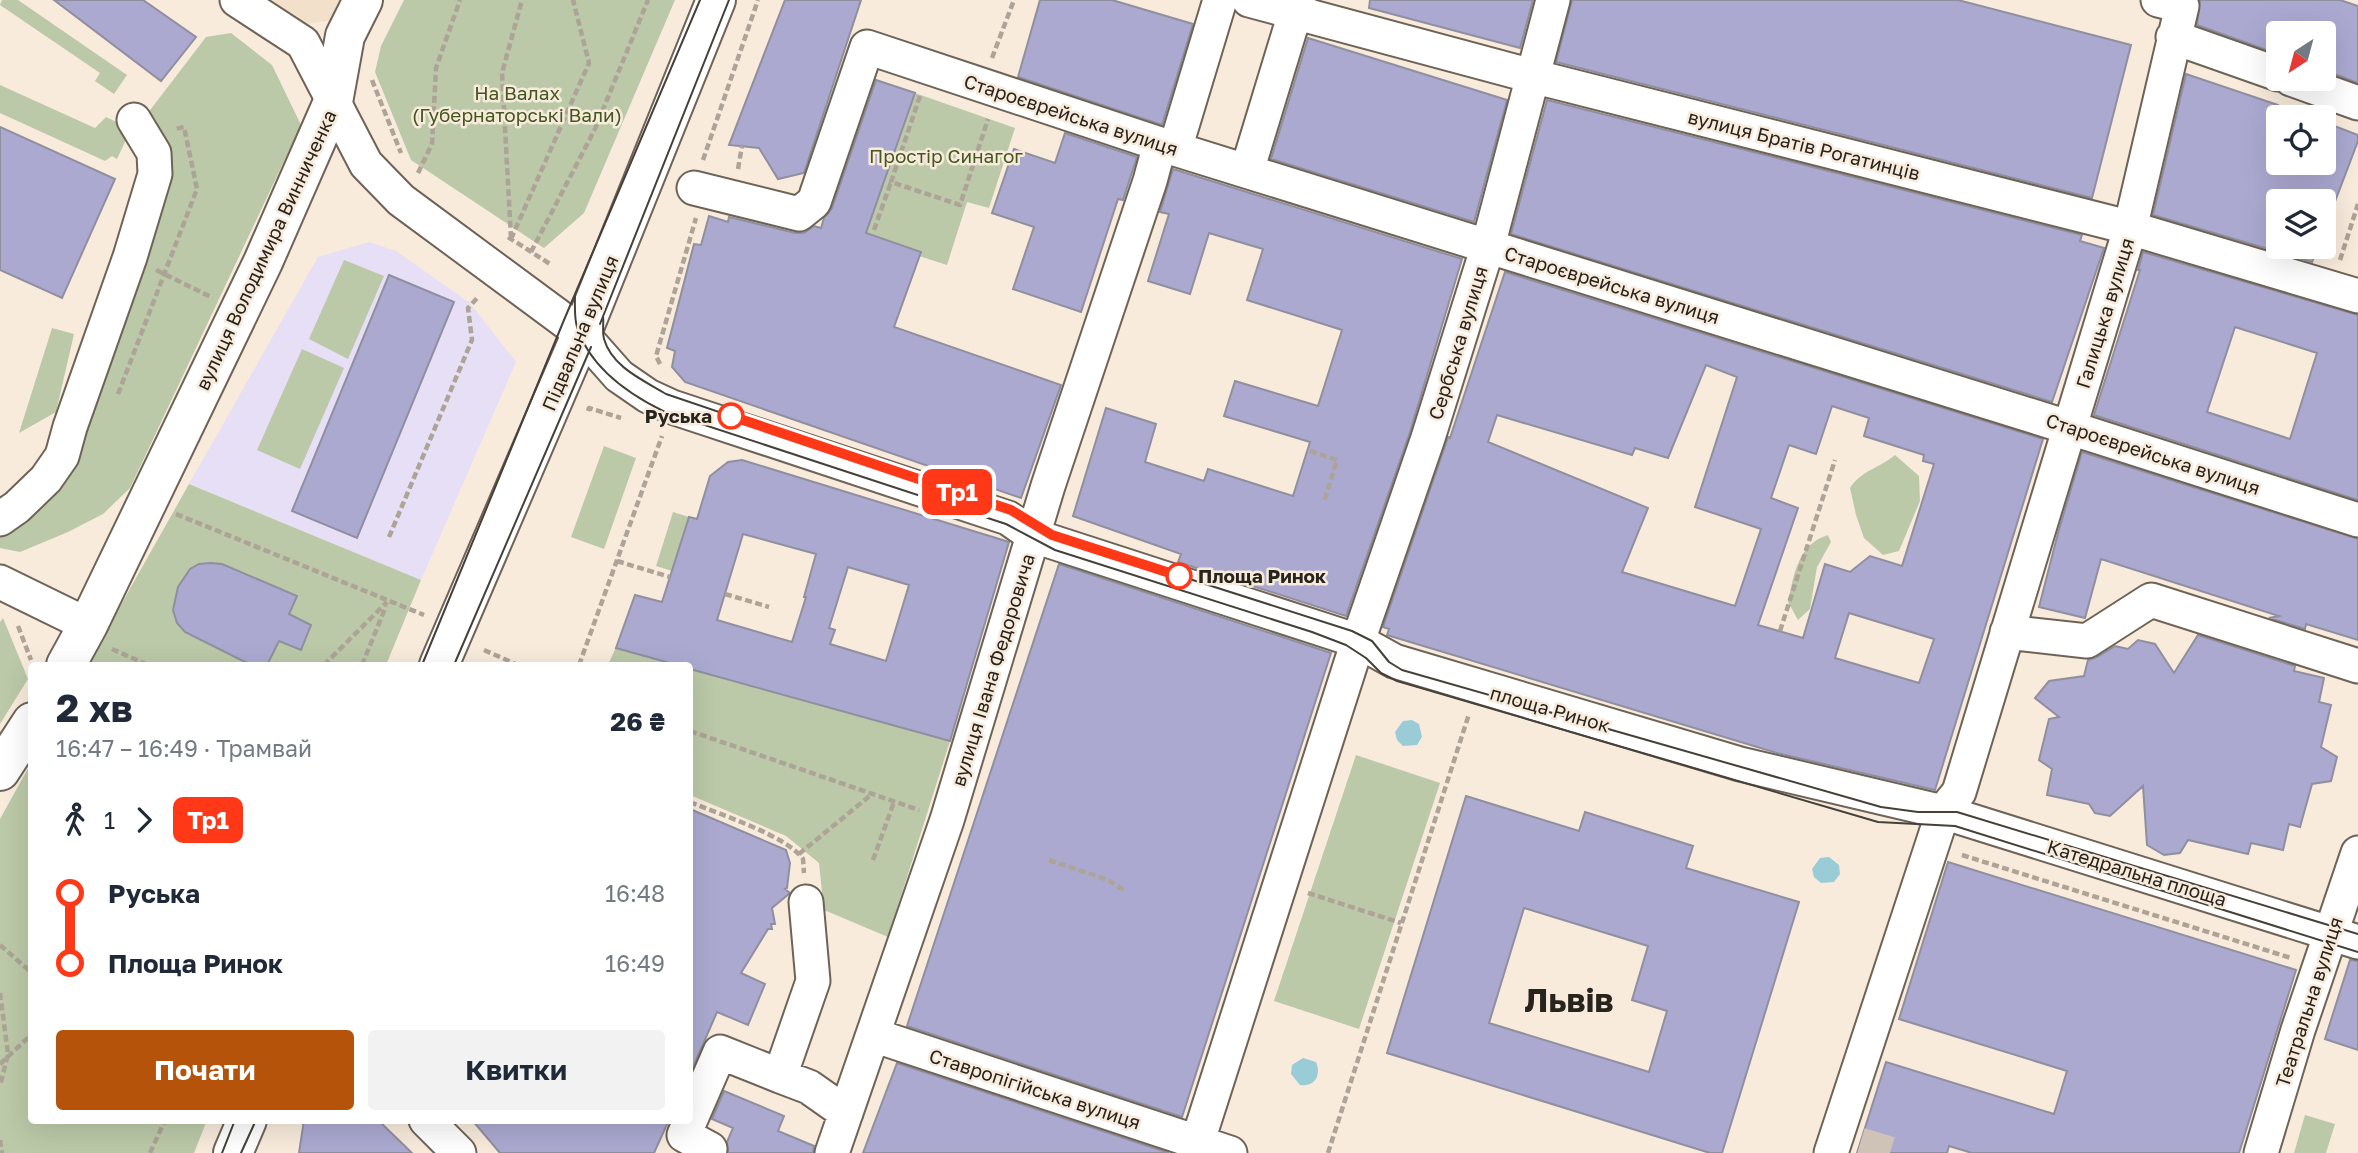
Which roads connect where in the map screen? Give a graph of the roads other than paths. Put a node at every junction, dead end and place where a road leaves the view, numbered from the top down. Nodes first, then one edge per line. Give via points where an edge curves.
1 (237, 0) edge
2 (363, 0) edge
3 (716, 0) edge
4 (1220, 0) edge
5 (1249, 0) edge
6 (1553, 0) edge
7 (1297, 7) edge
8 (2171, 14) edge
9 (2266, 67) edge
10 (1532, 76) junction
11 (2324, 91) edge
12 (333, 102) junction
13 (2358, 103) edge
14 (134, 120) dead end
15 (1167, 146) junction
16 (1247, 171) junction
17 (694, 188) dead end
18 (2130, 229) junction
19 (1488, 246) junction
20 (2344, 292) edge
21 (581, 332) junction
22 (2071, 428) junction
23 (0, 519) edge
24 (2358, 520) edge
25 (1034, 536) junction
26 (0, 582) edge
27 (2007, 632) junction
28 (94, 634) junction
29 (1359, 641) junction
30 (69, 662) edge
31 (440, 662) edge
32 (2358, 666) edge
33 (28, 728) edge
34 (0, 771) edge
35 (1943, 812) junction
36 (2358, 853) edge
37 (806, 902) road end
38 (2344, 938) edge
39 (873, 1035) junction
40 (780, 1076) junction
41 (846, 1113) junction
42 (693, 1114) edge
43 (245, 1124) edge
44 (430, 1124) edge
45 (689, 1124) edge
46 (1843, 1144) edge
47 (1196, 1148) edge
48 (233, 1153) edge
49 (459, 1153) edge
50 (708, 1153) edge
51 (832, 1153) edge
52 (1230, 1153) edge
53 (2261, 1153) edge

1 - 12 street via 303,43
2 - 12 main road via 345,36
3 - 21 main road, Підвальна вулиця
4 - 15 street, вулиця Івана Федоровича
5 - 7 street, вулиця Братів Рогатинців
6 - 10 street, Сербська вулиця
7 - 10 street, вулиця Братів Рогатинців
7 - 16 street
8 - 9 street
8 - 18 street, Галицька вулиця
10 - 18 street, вулиця Братів Рогатинців
10 - 19 street, Сербська вулиця
11 - 13 street
12 - 21 street, вулиця Володимира Винниченка via 366,164 401,200
12 - 28 main road, вулиця Володимира Винниченка
14 - 23 street via 155,153 155,174 130,257 62,456 46,479
15 - 16 street, Староєврейська вулиця
15 - 17 street, Староєврейська вулиця via 867,47 814,202 799,214
15 - 25 street, вулиця Івана Федоровича via 1150,181
16 - 19 street, Староєврейська вулиця
18 - 20 street, вулиця Братів Рогатинців
18 - 22 street, Галицька вулиця
19 - 22 street, Староєврейська вулиця
19 - 29 street, Сербська вулиця
21 - 25 street, вулиця Володимира Винниченка via 620,376 672,407 1008,518
21 - 31 main road, Підвальна вулиця
22 - 24 street, Староєврейська вулиця
22 - 27 street, Галицька вулиця
25 - 29 street, площа Ринок
25 - 39 street, вулиця Івана Федоровича via 947,820
26 - 28 street
27 - 32 street via 2087,640 2151,600
27 - 35 street, Галицька вулиця via 1959,792
28 - 30 main road, вулиця Володимира Винниченка
29 - 35 street, площа Ринок via 1394,662 1740,764
29 - 47 street
33 - 34 main road
35 - 38 street, Катедральна площа
35 - 46 street
36 - 38 street, Театральна вулиця
37 - 40 street via 813,981
38 - 53 street, Театральна вулиця via 2298,1030
39 - 41 street, вулиця Івана Федоровича
39 - 47 street, Ставропігійська вулиця
40 - 41 street via 808,1087
40 - 42 street via 720,1052
41 - 51 street, вулиця Івана Федоровича
43 - 48 main road
44 - 49 street
45 - 50 street via 684,1135 710,1149
47 - 52 street

